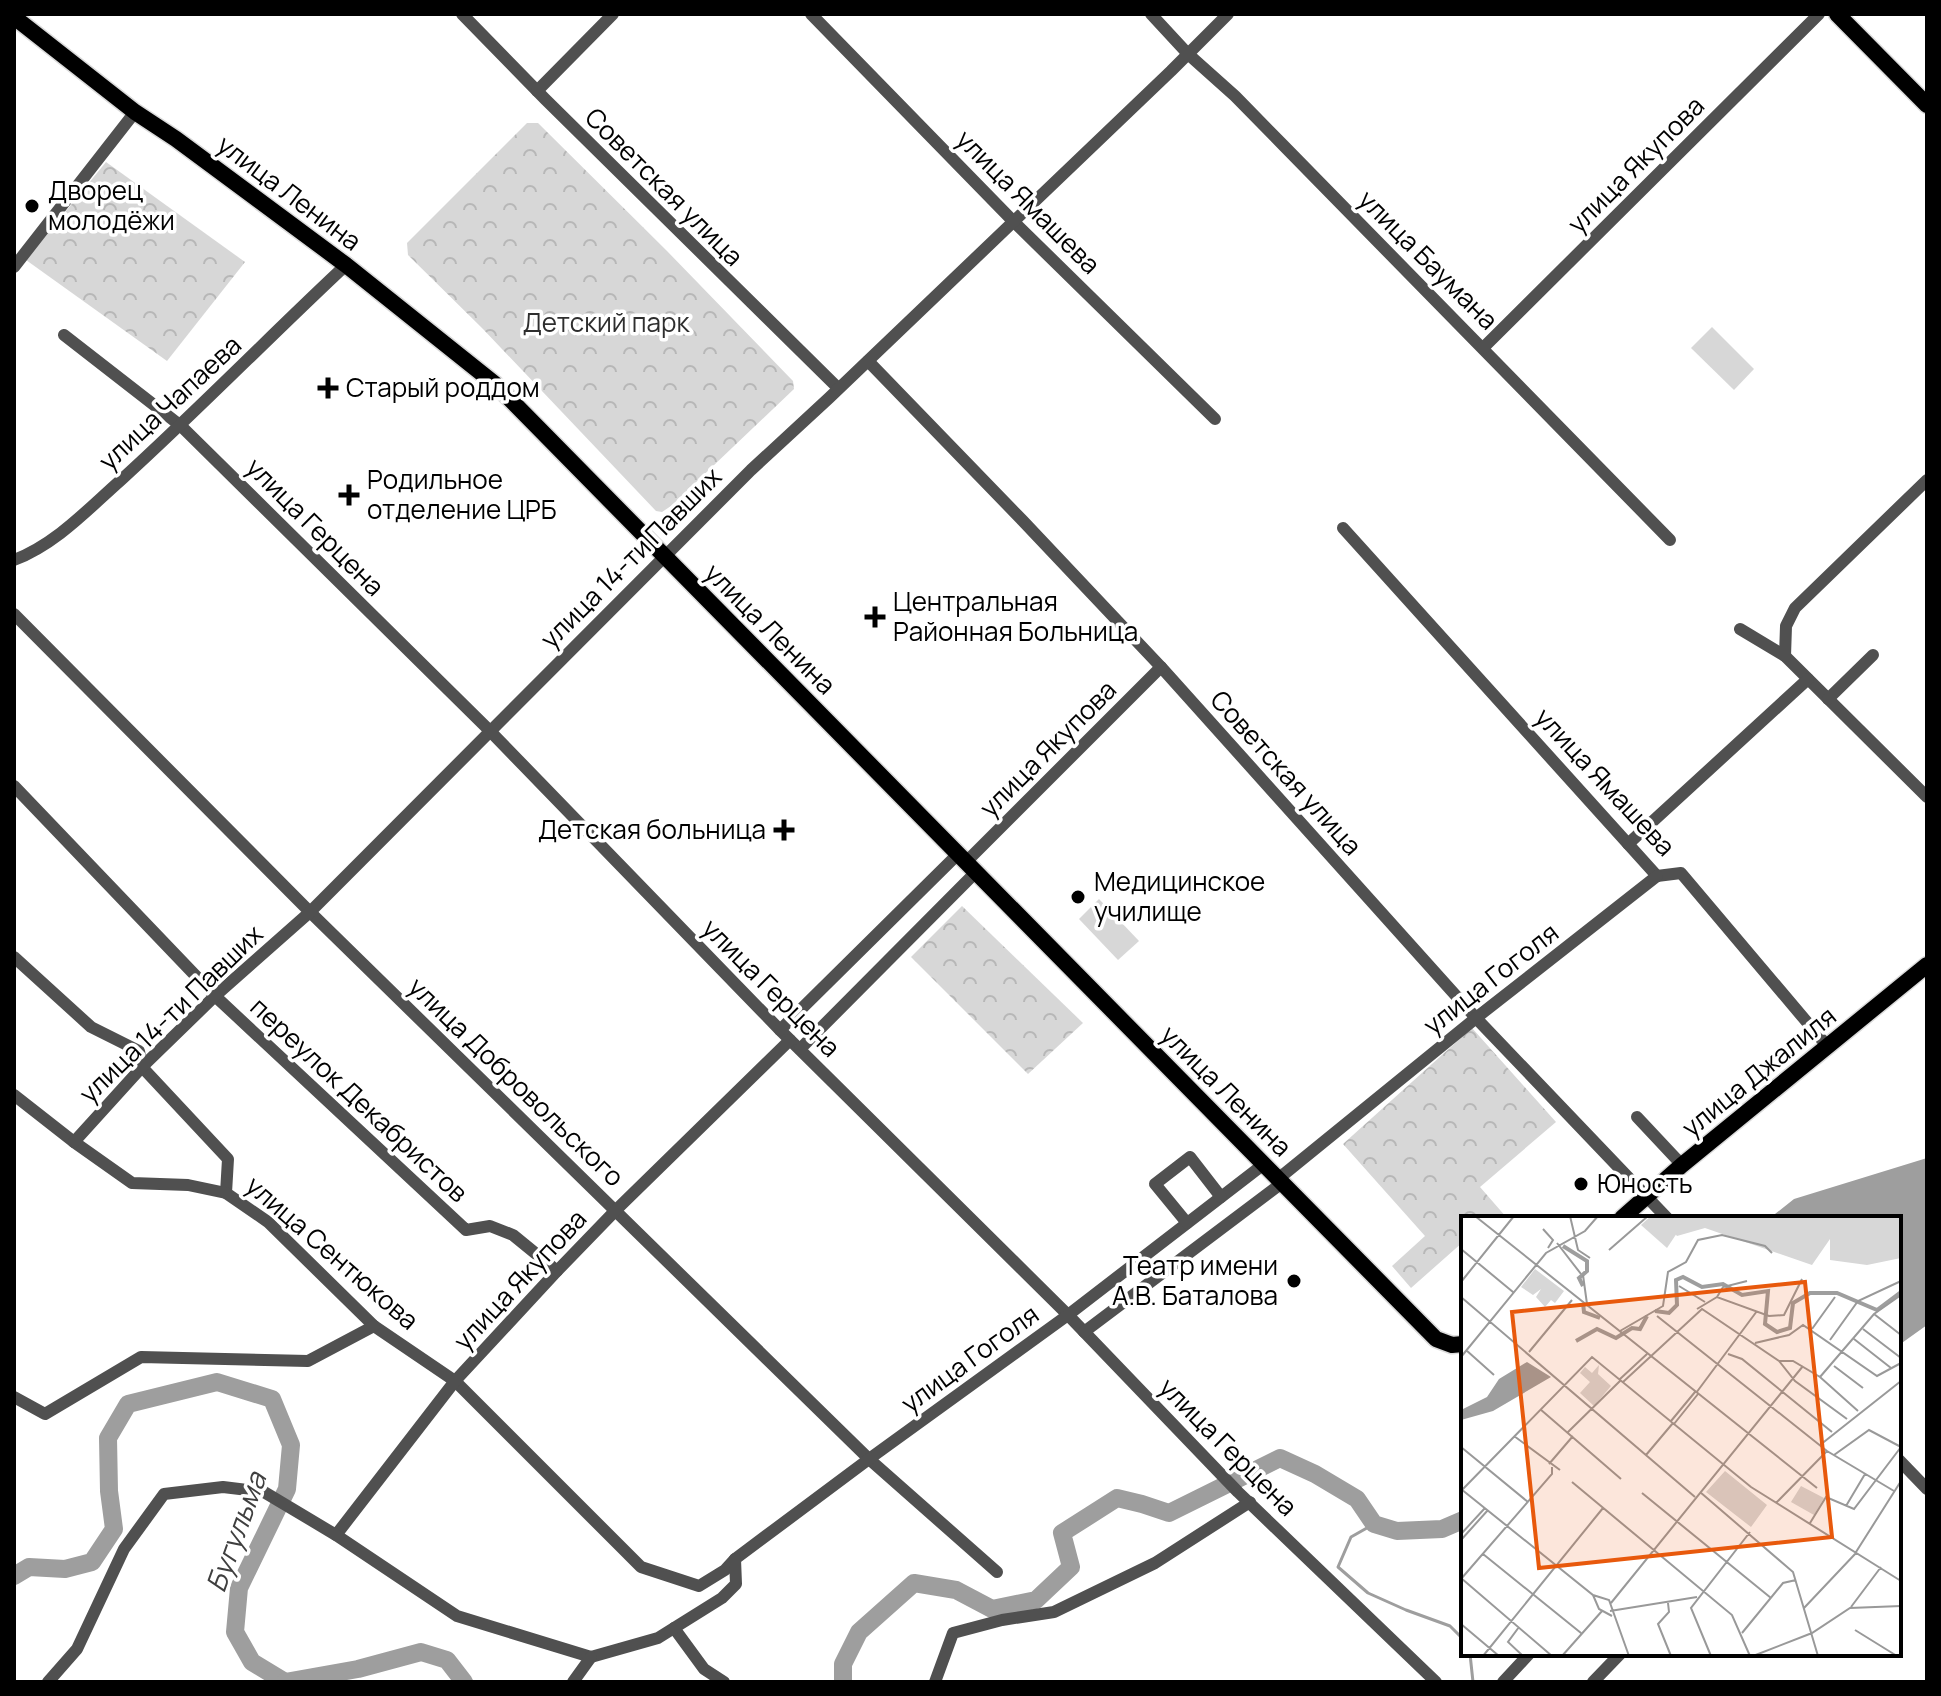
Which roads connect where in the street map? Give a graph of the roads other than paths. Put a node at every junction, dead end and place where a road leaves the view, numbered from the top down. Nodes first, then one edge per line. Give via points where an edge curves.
1 (462, 14) edge
2 (613, 14) edge
3 (811, 14) edge
4 (1151, 14) edge
5 (1228, 14) edge
6 (1819, 14) edge
7 (1837, 14) edge
8 (14, 17) edge
9 (1188, 54) junction
10 (537, 91) junction
11 (1927, 105) edge
12 (135, 112) junction
13 (1013, 221) junction
14 (346, 265) junction
15 (14, 267) edge
16 (64, 335) dead end
17 (1483, 348) junction
18 (868, 361) junction
19 (838, 388) junction
20 (1215, 419) dead end
21 (181, 426) junction
22 (1927, 480) edge
23 (1343, 528) dead end
24 (1670, 540) dead end
25 (665, 557) junction
26 (14, 560) edge
27 (14, 615) edge
28 (1740, 629) dead end
29 (1873, 655) dead end
30 (1785, 656) junction
31 (1161, 667) junction
32 (1808, 679) junction
33 (1828, 699) junction
34 (489, 730) junction
35 (14, 786) edge
36 (1927, 797) edge
37 (1628, 844) junction
38 (967, 862) junction
39 (1657, 876) junction
40 (310, 912) junction
41 (14, 957) edge
42 (1927, 965) edge
43 (215, 996) junction
44 (1476, 1018) junction
45 (780, 1030) junction
46 (795, 1045) junction
47 (1828, 1047) junction
48 (142, 1067) junction
49 (14, 1095) edge
50 (1637, 1117) dead end
51 (74, 1142) junction
52 (1264, 1164) junction
53 (1682, 1165) junction
54 (1280, 1181) junction
55 (226, 1193) junction
56 (1221, 1197) junction
57 (1646, 1197) junction
58 (616, 1210) junction
59 (1624, 1216) edge
60 (1665, 1216) edge
61 (1187, 1223) junction
62 (557, 1271) junction
63 (1068, 1315) junction
64 (374, 1326) junction
65 (1084, 1332) junction
66 (1461, 1344) edge
67 (455, 1381) junction
68 (14, 1397) edge
69 (869, 1459) junction
70 (1901, 1462) edge
71 (1927, 1489) edge
72 (1250, 1502) junction
73 (336, 1535) junction
74 (735, 1559) junction
75 (997, 1572) dead end
76 (699, 1586) joint
77 (674, 1628) junction
78 (1527, 1656) edge
79 (1618, 1656) edge
80 (591, 1657) junction
81 (48, 1682) edge
82 (573, 1682) edge
83 (724, 1682) edge
84 (935, 1682) edge
85 (1436, 1682) edge
86 (1503, 1682) edge
87 (1593, 1682) edge

1 - 10 street, Советская улица
2 - 10 street
3 - 13 street, улица Ямашева
4 - 9 street, улица Баумана
5 - 9 street, улица 14-ти Павших
6 - 17 street, улица Якупова
7 - 11 main road
8 - 12 main road, улица Ленина
9 - 13 street, улица 14-ти Павших
9 - 17 street, улица Баумана
10 - 19 street, Советская улица
12 - 14 main road, улица Ленина
12 - 15 street
13 - 18 street, улица 14-ти Павших
13 - 20 street, улица Ямашева
14 - 21 street, улица Чапаева
14 - 25 main road, улица Ленина via 495,384
16 - 21 street, улица Герцена
17 - 24 street, улица Баумана
18 - 19 street, улица 14-ти Павших
18 - 31 street, Советская улица
19 - 25 street, улица 14-ти Павших
21 - 26 street, улица Чапаева via 62,532
21 - 34 street, улица Герцена
22 - 30 street via 1795,608 1786,626
23 - 37 street, улица Ямашева
25 - 34 street, улица 14-ти Павших
25 - 38 main road, улица Ленина
27 - 40 street, улица Добровольского
28 - 30 street
29 - 33 street
30 - 32 street
31 - 38 street, улица Якупова
31 - 44 street, Советская улица
32 - 33 street
32 - 37 street
33 - 36 street
34 - 40 street, улица 14-ти Павших
34 - 45 street, улица Герцена
35 - 43 street
37 - 39 street, улица Ямашева
38 - 45 street
38 - 46 street, улица Якупова
38 - 52 main road, улица Ленина
39 - 44 street, улица Гоголя
39 - 47 street, улица Ямашева via 1681,873
40 - 43 street, улица 14-ти Павших
40 - 58 street, улица Добровольского
41 - 48 street, улица Сентюкова via 91,1027 139,1051
42 - 47 main road, улица Джалиля
43 - 48 street, улица 14-ти Павших
43 - 62 street, переулок Декабристов via 466,1230 490,1226 513,1235
44 - 54 street, улица Гоголя
44 - 57 street, Советская улица
45 - 46 street, улица Герцена
46 - 58 street, улица Якупова
46 - 63 street, улица Герцена
47 - 53 main road, улица Джалиля
48 - 51 street, улица 14-ти Павших
48 - 55 street, улица Сентюкова via 228,1159
49 - 51 street
50 - 53 street
51 - 55 street via 132,1183
52 - 54 main road, улица Ленина
52 - 56 street, улица Гоголя
53 - 57 main road, улица Джалиля
54 - 65 street, улица Гоголя
54 - 66 main road, улица Ленина via 1436,1339
55 - 64 street, улица Сентюкова via 268,1222
56 - 61 street, улица Гоголя
56 - 61 street via 1190,1157 1155,1184
57 - 59 main road, улица Джалиля
57 - 60 street, Советская улица
58 - 62 street, улица Якупова
58 - 69 street, улица Добровольского
61 - 63 street, улица Гоголя
62 - 67 street, улица Якупова
63 - 65 street, улица Герцена
63 - 69 street, улица Гоголя
64 - 67 street, улица Сентюкова
64 - 68 street via 308,1361 141,1357 45,1414
65 - 72 street, улица Герцена
67 - 73 street, улица Якупова
67 - 76 street, улица Сентюкова via 641,1567
69 - 74 street, улица Гоголя
69 - 75 street, улица Добровольского
70 - 71 street
72 - 84 street via 1155,1563 1054,1612 953,1633
72 - 85 street, улица Герцена
73 - 80 street via 457,1616
73 - 81 street via 264,1492 223,1487 164,1494 124,1549 77,1649
74 - 76 street, улица Гоголя
74 - 77 street via 736,1584
77 - 80 street via 658,1638
77 - 83 street via 704,1669
78 - 86 street
79 - 87 street
80 - 82 street

